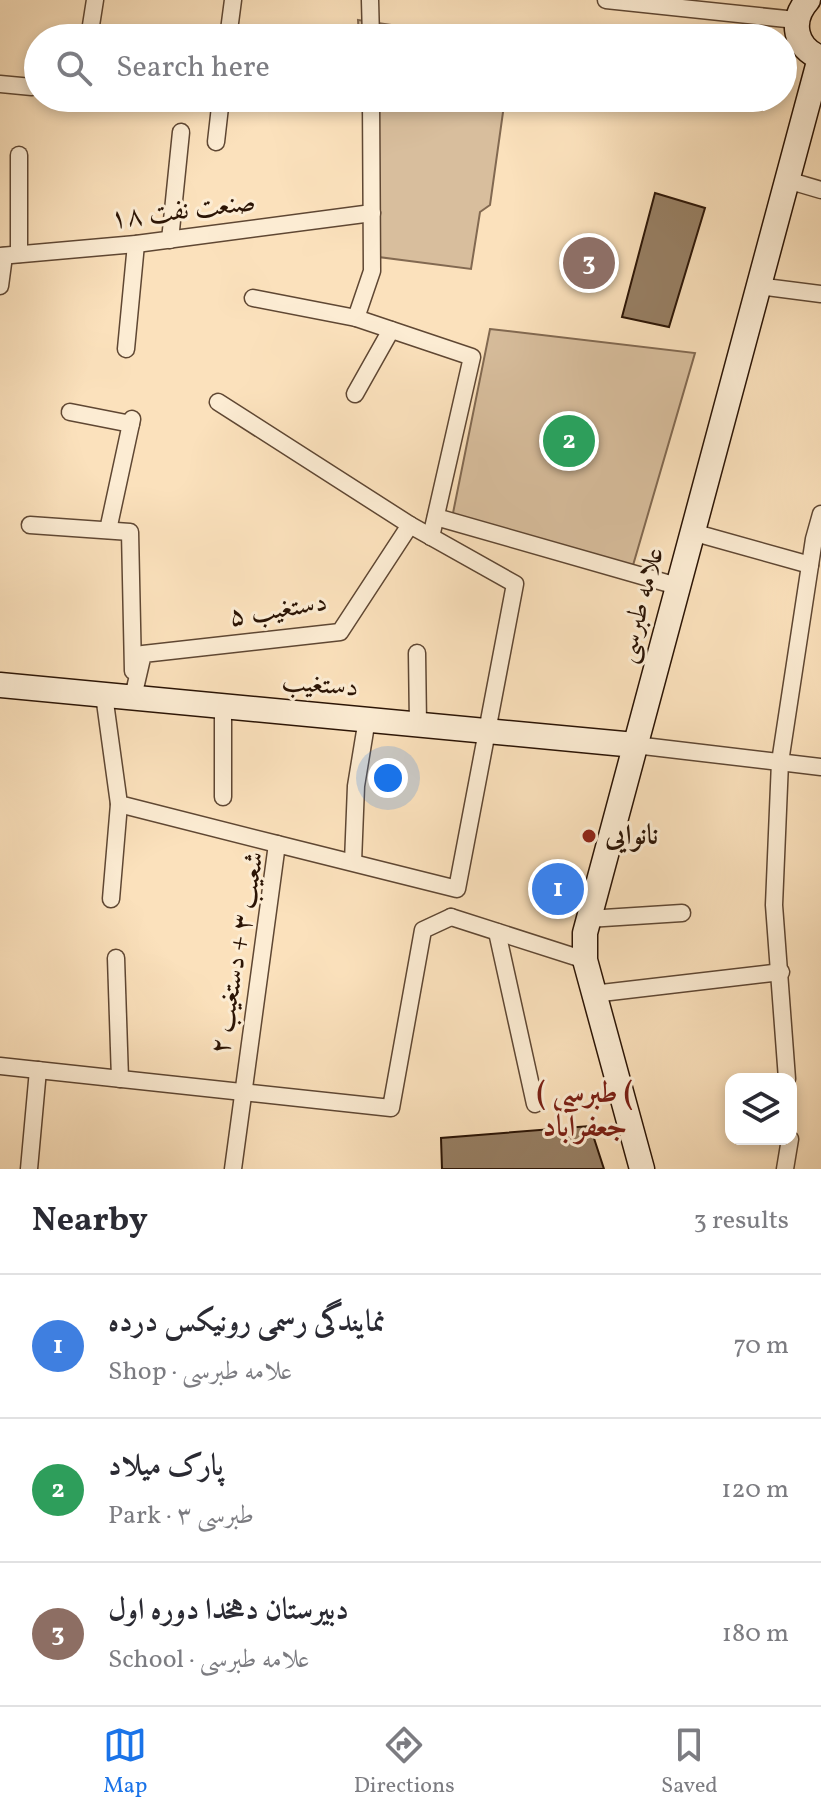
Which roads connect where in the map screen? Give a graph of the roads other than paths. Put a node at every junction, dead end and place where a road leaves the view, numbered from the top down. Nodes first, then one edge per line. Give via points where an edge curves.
1 (95, 0) edge
2 (233, 0) edge
3 (370, 0) edge
4 (606, 0) edge
5 (724, 6) edge
6 (802, 10) edge
7 (91, 24) edge
8 (230, 24) edge
9 (371, 24) edge
10 (820, 58) edge
11 (0, 84) edge
12 (24, 86) edge
13 (219, 112) edge
14 (371, 112) edge
15 (181, 132) dead end
16 (216, 142) dead end
17 (19, 155) dead end
18 (787, 180) junction
19 (821, 190) edge
20 (372, 213) junction
21 (170, 240) junction
22 (136, 244) junction
23 (8, 255) edge
24 (0, 286) edge
25 (758, 286) junction
26 (821, 294) edge
27 (253, 298) dead end
28 (356, 318) junction
29 (391, 330) junction
30 (126, 349) dead end
31 (355, 394) dead end
32 (218, 402) dead end
33 (70, 412) dead end
34 (821, 514) edge
35 (436, 517) junction
36 (30, 525) dead end
37 (410, 525) junction
38 (108, 530) junction
39 (692, 532) junction
40 (431, 537) junction
41 (817, 541) edge
42 (810, 565) junction
43 (677, 586) junction
44 (417, 653) dead end
45 (0, 685) edge
46 (133, 693) junction
47 (104, 695) junction
48 (223, 706) junction
49 (367, 719) junction
50 (418, 724) junction
51 (488, 730) junction
52 (635, 745) junction
53 (780, 762) junction
54 (821, 767) edge
55 (223, 797) dead end
56 (119, 804) junction
57 (277, 844) junction
58 (353, 862) junction
59 (457, 889) junction
60 (111, 899) dead end
61 (682, 913) dead end
62 (451, 917) junction
63 (588, 919) junction
64 (497, 932) junction
65 (116, 958) dead end
66 (585, 960) junction
67 (781, 972) junction
68 (593, 994) junction
69 (0, 1066) edge
70 (38, 1070) junction
71 (787, 1073) edge
72 (120, 1079) junction
73 (242, 1092) junction
74 (535, 1104) dead end
75 (789, 1145) edge
76 (29, 1169) edge
77 (233, 1169) edge
78 (642, 1169) edge
79 (785, 1169) edge

1 - 7 street
2 - 8 street
3 - 9 street
4 - 5 street
5 - 6 street
6 - 10 main road via 797,33 802,45
10 - 18 main road, علامه طبرسی
11 - 12 street
13 - 16 street
14 - 20 street
15 - 21 street
17 - 23 street
18 - 19 street
18 - 25 main road, علامه طبرسی
20 - 21 street, صنعت نفت ۱۸
20 - 28 street via 372,271
21 - 22 street, صنعت نفت ۱۸
22 - 23 street, صنعت نفت ۱۸
22 - 30 street
23 - 24 street
25 - 26 street
25 - 39 main road, علامه طبرسی
27 - 28 street
28 - 29 street
29 - 31 street
29 - 35 street via 472,357
32 - 37 street
33 - 38 street via 131,422
34 - 41 street
35 - 40 street
35 - 43 street
36 - 38 street
37 - 40 street
37 - 46 street, دستغیب ۵ via 340,632 143,654
38 - 46 street via 130,532
39 - 42 street
39 - 43 main road, علامه طبرسی
40 - 51 street via 515,584
41 - 42 street
42 - 53 street
43 - 52 main road, علامه طبرسی
44 - 50 street
45 - 47 main road, دستغیب
46 - 47 main road, دستغیب
46 - 48 main road, دستغیب
47 - 56 street
48 - 49 main road, دستغیب
48 - 55 street
49 - 50 main road, دستغیب
49 - 58 street via 356,786
50 - 51 main road, دستغیب
51 - 52 main road, دستغیب
51 - 59 street
52 - 53 street
52 - 63 main road, علامه طبرسی
53 - 54 street
53 - 67 street via 774,905
56 - 57 street
56 - 60 street
57 - 58 street, شعیب ۳ + دستغیب ۲
57 - 73 street, شعیب ۳ + دستغیب ۲
58 - 59 street, شعیب ۳ + دستغیب ۲
59 - 62 street
61 - 63 street
62 - 64 street
62 - 73 street via 423,930 391,1108
63 - 66 main road, علامه طبرسی
64 - 66 street
64 - 74 street
65 - 72 street
66 - 68 main road, علامه طبرسی
67 - 68 street
67 - 71 street
68 - 78 main road, علامه طبرسی
69 - 70 street
70 - 72 street
70 - 76 street
72 - 73 street
73 - 77 street, شعیب ۳ + دستغیب ۲
75 - 79 street

